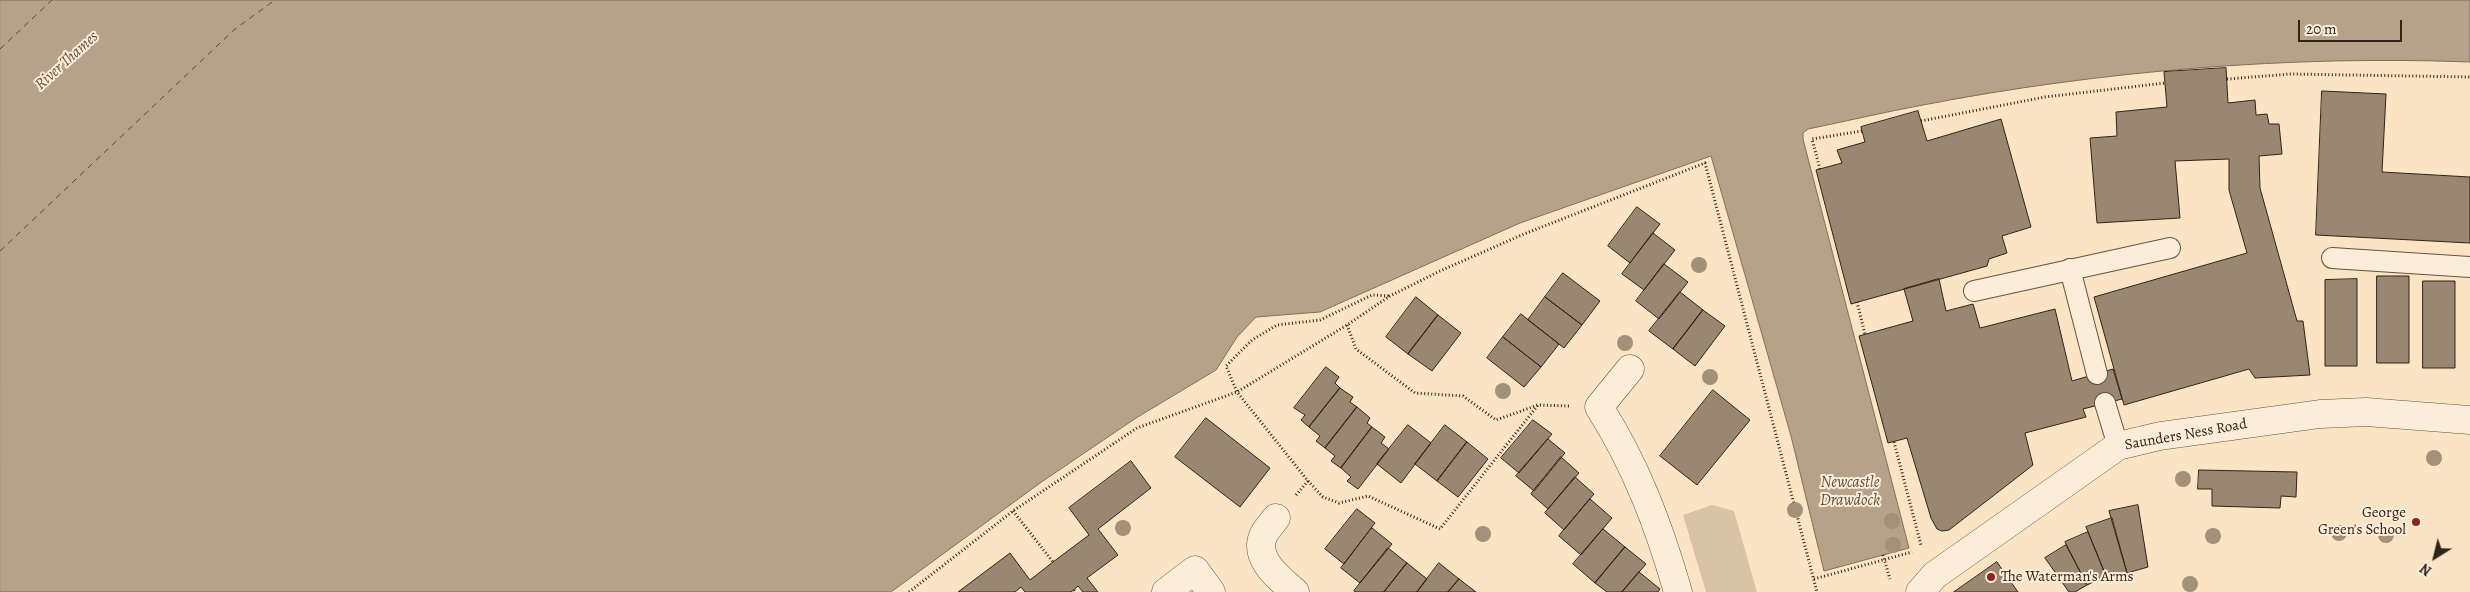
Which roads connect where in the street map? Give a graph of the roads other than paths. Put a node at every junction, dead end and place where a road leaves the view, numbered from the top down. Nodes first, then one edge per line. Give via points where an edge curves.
1 (2170, 248) dead end
2 (2332, 258) dead end
3 (2470, 267) edge
4 (2070, 269) junction
5 (1974, 291) dead end
6 (1630, 370) dead end
7 (2096, 374) dead end
8 (2105, 404) dead end
9 (2470, 420) edge
10 (2118, 446) junction
11 (1276, 518) road end
12 (1166, 592) edge
13 (1212, 592) edge
14 (1295, 592) edge
15 (1678, 592) edge
16 (1920, 592) edge

1 - 4 lane
2 - 3 lane
4 - 5 lane
4 - 7 lane
6 - 15 street via 1598,407 1620,440 1639,479
8 - 10 lane
9 - 10 street, Saunders Ness Road via 2366,412 2320,414 2160,436
10 - 16 street, Saunders Ness Road via 1935,575
11 - 14 street via 1263,536 1262,558
12 - 13 street via 1195,570

